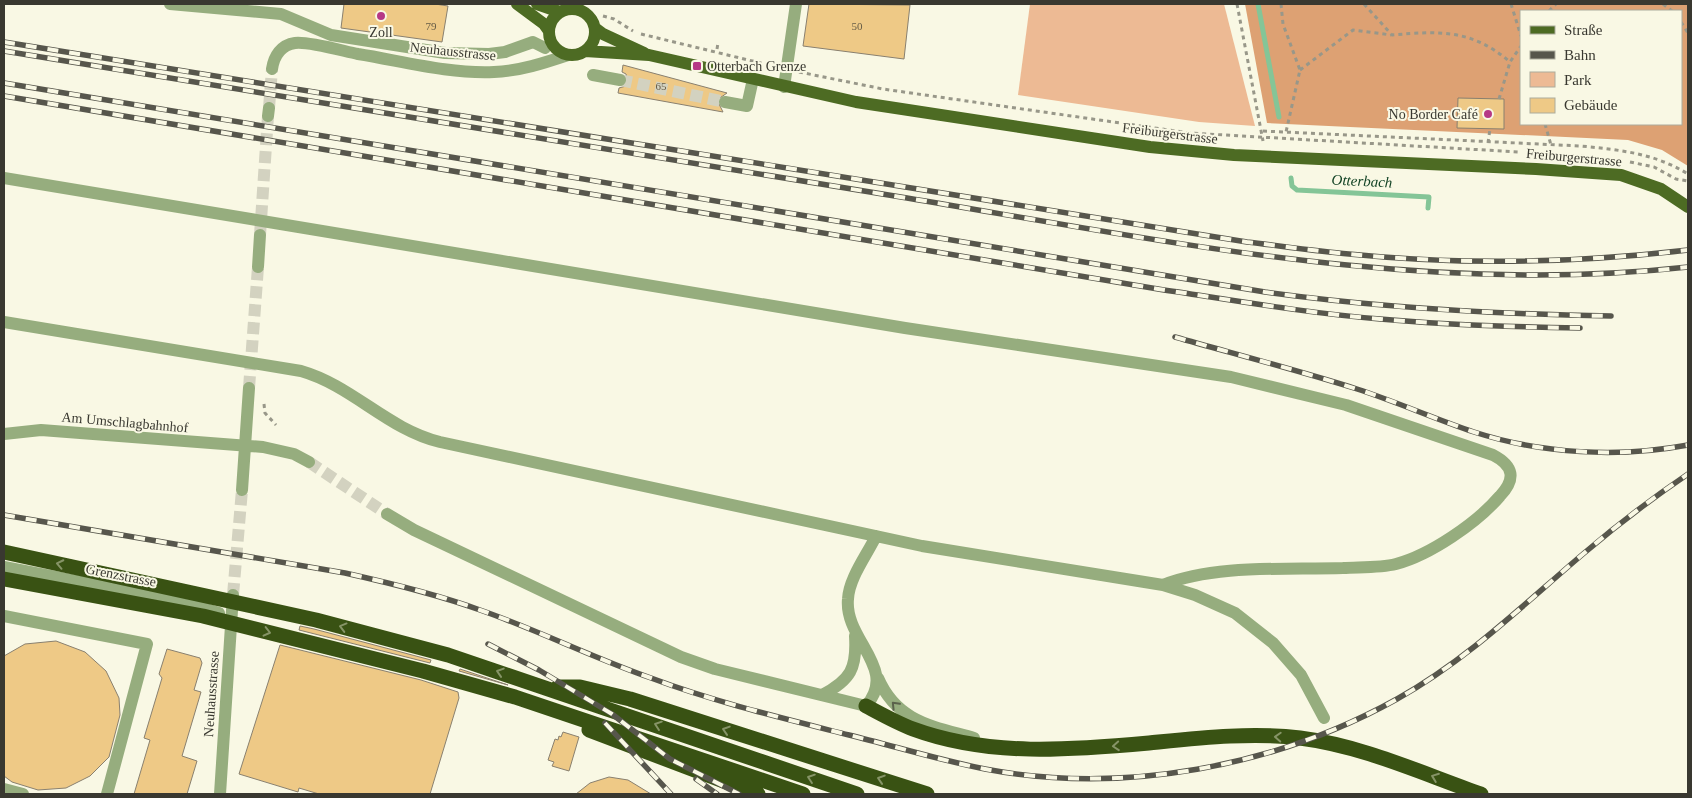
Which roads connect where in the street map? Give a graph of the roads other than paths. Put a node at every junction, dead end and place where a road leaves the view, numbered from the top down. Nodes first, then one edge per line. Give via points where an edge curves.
1 (170, 4) edge
2 (517, 4) edge
3 (537, 4) edge
4 (796, 4) edge
5 (560, 12) junction
6 (594, 24) junction
7 (365, 40) junction
8 (548, 40) junction
9 (585, 51) junction
10 (363, 54) junction
11 (568, 55) junction
12 (649, 55) junction
13 (527, 67) junction
14 (272, 69) tunnel mouth
15 (593, 76) dead end
16 (753, 79) junction
17 (620, 80) tunnel mouth
18 (784, 87) junction
19 (725, 102) tunnel mouth
20 (4, 178) edge
21 (1688, 207) edge
22 (260, 235) tunnel mouth
23 (258, 267) tunnel mouth
24 (4, 322) edge
25 (249, 388) tunnel mouth
26 (4, 434) edge
27 (245, 447) junction
28 (309, 462) tunnel mouth
29 (242, 490) tunnel mouth
30 (387, 514) tunnel mouth
31 (876, 536) junction
32 (4, 552) edge
33 (4, 567) edge
34 (4, 579) edge
35 (1163, 585) junction
36 (233, 596) tunnel mouth
37 (4, 616) edge
38 (231, 616) junction
39 (855, 631) junction
40 (878, 678) junction
41 (546, 687) junction
42 (822, 695) junction
43 (866, 706) junction
44 (555, 710) junction
45 (1324, 718) dead end
46 (1008, 748) junction
47 (4, 789) edge
48 (23, 794) edge
49 (106, 794) edge
50 (220, 794) edge
51 (758, 794) edge
52 (803, 794) edge
53 (857, 794) edge
54 (927, 794) edge
55 (1481, 794) edge

1 - 7 street via 281,14 331,35
2 - 8 main road via 544,24
3 - 5 main road
4 - 18 street
5 - 6 main road via 576,9 586,13
5 - 8 main road via 552,20
6 - 9 main road via 593,44
6 - 12 main road, Freiburgerstrasse via 603,34
7 - 8 street via 470,54 505,52
7 - 10 street
8 - 11 main road via 557,50
8 - 13 street
9 - 11 main road
9 - 12 main road, Freiburgerstrasse
10 - 13 street, Neuhausstrasse via 477,71
10 - 14 street, Neuhausstrasse via 306,42 293,43 279,52
11 - 13 street, Neuhausstrasse
12 - 16 main road, Freiburgerstrasse
15 - 17 street
16 - 18 main road, Freiburgerstrasse
16 - 19 street via 747,106
18 - 21 main road, Freiburgerstrasse via 864,104 1202,152 1621,175 1661,189
20 - 35 street via 905,328 1231,377 1304,393 1363,411 1493,455 1510,469 1505,491 1496,502 1456,534 1400,562 1365,567 1218,573
22 - 23 street
24 - 31 street via 301,371 335,386 393,424 423,438
25 - 27 street
26 - 27 street, Am Umschlagbahnhof via 41,430
27 - 28 street, Am Umschlagbahnhof via 281,450
27 - 29 street
30 - 42 street via 668,652 715,668
31 - 35 street
31 - 39 street via 849,593 848,610
41 -> 32 highway via 448,655 316,620
33 - 38 street, Grenzstrasse via 179,601
34 -> 44 highway via 203,616 423,671
35 - 45 street via 1220,605 1254,627 1296,669
36 - 38 street, Neuhausstrasse
37 - 49 street via 147,644
38 - 50 street, Neuhausstrasse
39 - 40 street via 873,662
39 - 42 street via 854,666 846,679
40 - 43 street via 876,690
46 -> 40 street via 909,716 893,704
53 -> 41 highway
54 -> 41 highway via 630,699 580,687
42 - 43 street
43 - 46 highway via 921,732 956,741
44 - 51 highway via 594,733
44 - 52 highway
55 -> 46 highway via 1393,761 1300,738 1200,738 1060,750
47 - 48 street

